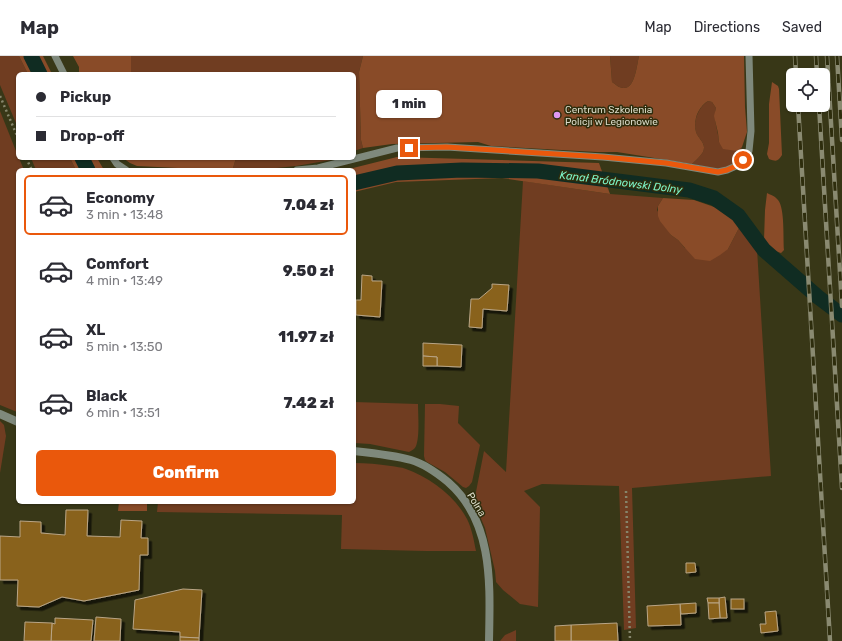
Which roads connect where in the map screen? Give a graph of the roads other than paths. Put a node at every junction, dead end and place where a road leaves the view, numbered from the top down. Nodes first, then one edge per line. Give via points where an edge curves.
1 (55, 56) edge
2 (749, 56) edge
3 (63, 72) edge
4 (356, 158) edge
5 (114, 160) edge
6 (350, 160) edge
7 (123, 168) edge
8 (318, 168) edge
9 (0, 414) edge
10 (16, 421) edge
11 (356, 451) edge
12 (489, 641) edge

1 - 3 lane
2 - 4 lane via 749,151 743,160 727,170 718,172 666,163 603,157 446,147 397,148
5 - 7 lane
6 - 8 lane
9 - 10 street
11 - 12 street, Polna via 392,456 427,467 455,488 468,504 478,524 489,572

